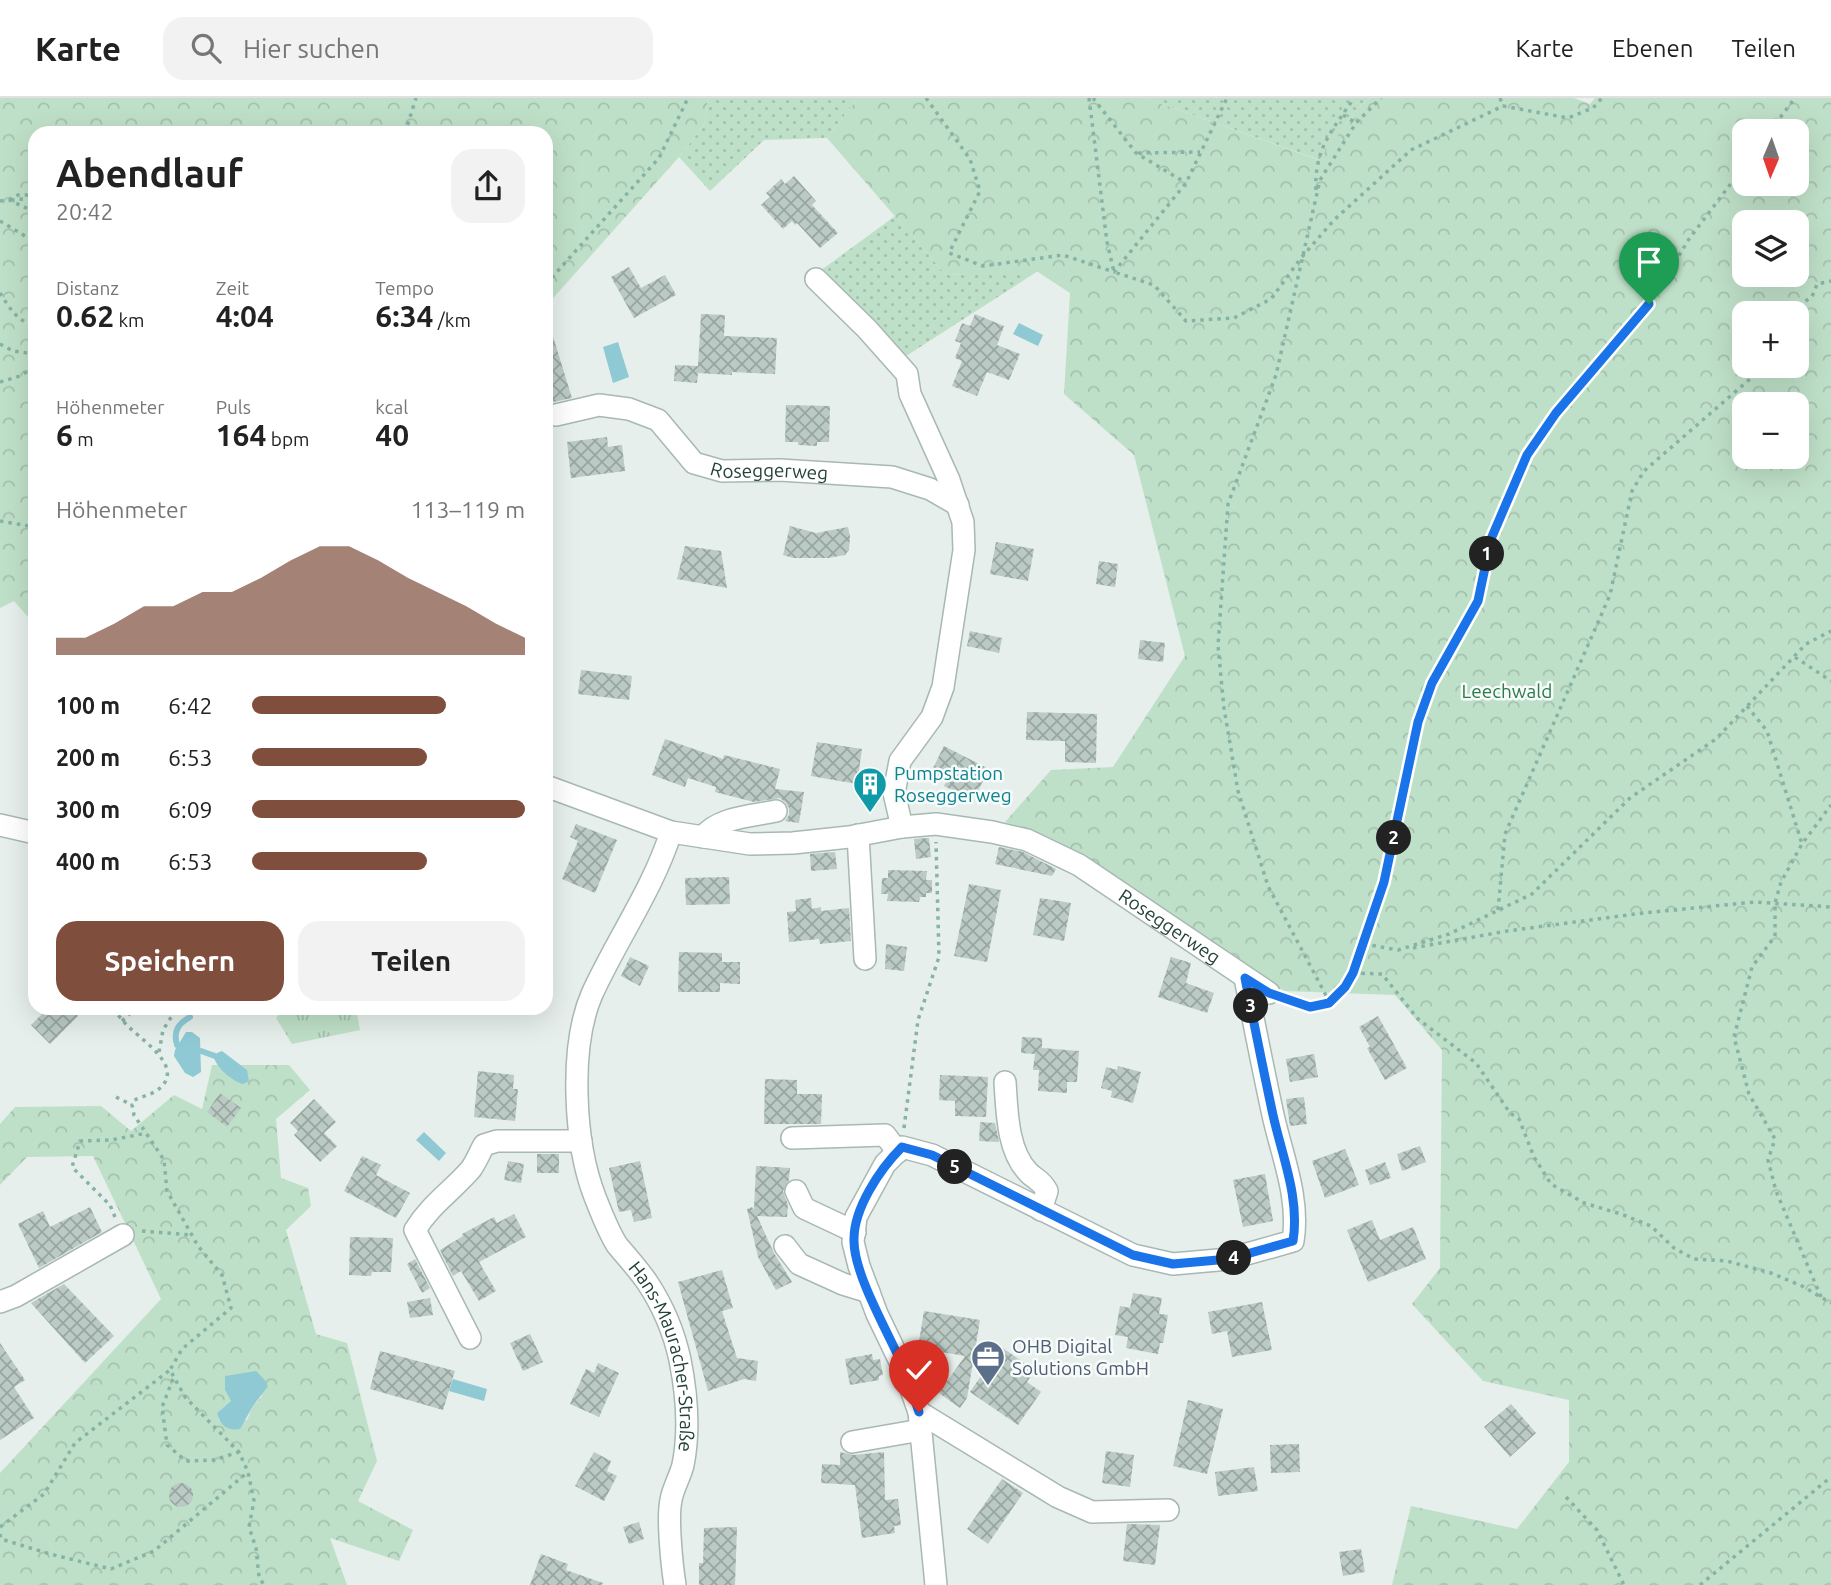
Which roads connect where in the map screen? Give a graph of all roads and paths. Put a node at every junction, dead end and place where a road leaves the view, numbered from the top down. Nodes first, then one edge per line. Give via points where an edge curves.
1 (416, 98) edge
2 (688, 98) edge
3 (926, 98) edge
4 (1091, 98) edge
5 (1227, 98) edge
6 (1354, 98) edge
7 (1381, 98) edge
8 (1500, 98) edge
9 (1602, 98) edge
10 (1795, 98) edge
11 (1503, 106) junction
12 (1343, 115) junction
13 (1779, 119) edge
14 (1356, 122) junction
15 (407, 126) edge
16 (1201, 152) junction
17 (1136, 153) junction
18 (1732, 182) edge
19 (1186, 183) junction
20 (28, 196) edge
21 (1316, 196) junction
22 (9, 200) junction
23 (0, 201) edge
24 (28, 209) edge
25 (0, 221) edge
26 (28, 238) edge
27 (1301, 258) junction
28 (1114, 272) junction
29 (553, 276) edge
30 (816, 279) dead end
31 (1831, 281) edge
32 (0, 293) edge
33 (1806, 301) edge
34 (28, 324) edge
35 (0, 344) edge
36 (28, 353) edge
37 (28, 371) edge
38 (1751, 378) edge
39 (0, 382) edge
40 (556, 415) dead end
41 (958, 505) junction
42 (0, 521) edge
43 (28, 526) edge
44 (1831, 631) edge
45 (1795, 657) junction
46 (1831, 681) edge
47 (1747, 706) junction
48 (553, 789) edge
49 (1831, 805) edge
50 (776, 811) dead end
51 (0, 825) edge
52 (902, 827) junction
53 (28, 831) edge
54 (671, 832) junction
55 (858, 835) junction
56 (703, 837) junction
57 (936, 843) dead end
58 (1802, 844) junction
59 (1775, 903) junction
60 (1831, 907) edge
61 (1498, 910) junction
62 (1364, 944) junction
63 (1398, 950) junction
64 (865, 959) dead end
65 (1353, 973) junction
66 (1245, 978) junction
67 (1269, 993) joint
68 (1329, 1003) junction
69 (118, 1015) edge
70 (128, 1015) edge
71 (173, 1015) edge
72 (122, 1021) junction
73 (159, 1052) junction
74 (1005, 1082) dead end
75 (116, 1097) dead end
76 (132, 1105) junction
77 (905, 1118) dead end
78 (147, 1133) junction
79 (792, 1138) dead end
80 (582, 1141) junction
81 (898, 1152) junction
82 (796, 1191) dead end
83 (1041, 1210) junction
84 (855, 1233) junction
85 (123, 1235) junction
86 (192, 1235) junction
87 (785, 1247) dead end
88 (869, 1292) junction
89 (1821, 1297) junction
90 (0, 1302) edge
91 (1831, 1303) edge
92 (470, 1338) dead end
93 (170, 1370) junction
94 (174, 1377) junction
95 (920, 1421) junction
96 (852, 1442) dead end
97 (239, 1452) junction
98 (248, 1472) junction
99 (1831, 1477) edge
100 (1566, 1497) dead end
101 (1168, 1510) dead end
102 (0, 1527) edge
103 (0, 1534) edge
104 (264, 1585) edge
105 (675, 1585) edge
106 (936, 1585) edge
107 (1624, 1585) edge
108 (1700, 1585) edge

1 - 15 path
2 - 29 path via 659,159
3 - 28 path via 970,159 980,191 949,253 983,266 1063,255
4 - 17 path
4 - 28 path
5 - 16 path
6 - 12 path
7 - 14 path
8 - 11 path
9 - 11 path via 1593,108 1568,118
10 - 13 path
11 - 27 path via 1411,150 1352,201
12 - 14 path
12 - 21 path via 1319,154
14 - 21 path via 1320,180
16 - 17 path
16 - 19 path
17 - 19 path
18 - 62 path via 1689,239 1649,304 1556,413 1527,455 1491,539 1478,601 1432,683 1418,722 1384,882
19 - 28 path
20 - 22 path
21 - 27 path
22 - 23 path
22 - 24 path
25 - 26 path
27 - 28 path via 1271,299 1234,318 1186,321 1154,285
27 - 68 path via 1276,375 1228,504 1218,646 1238,792 1268,886
30 - 41 street via 907,374 910,394
31 - 33 path via 1817,284
32 - 34 path via 10,310
35 - 36 path
37 - 39 path
38 - 61 path via 1644,471 1632,491 1610,595 1505,834
40 - 41 street, Roseggerweg via 599,405 629,409 658,420 694,463 722,471 892,477 930,489
41 - 52 street via 964,550 943,687 932,718 900,761 894,793
42 - 43 path
44 - 45 path via 1807,644
45 - 46 path
45 - 47 path
47 - 58 path via 1767,731
47 - 61 path via 1716,739 1630,799 1532,894
48 - 54 street, Roseggerweg
49 - 58 path
50 - 56 street via 722,823
51 - 53 street
52 - 55 street, Roseggerweg
52 - 66 street, Roseggerweg via 936,824 1027,840 1079,865
54 - 56 street, Roseggerweg
54 - 80 street, Hans-Mauracher-Straße via 663,857 592,995 580,1030 577,1063
55 - 56 street, Roseggerweg via 750,844
55 - 64 street
57 - 77 path via 939,957 918,1020
58 - 59 path
59 - 60 path
59 - 63 path via 1643,913
59 - 89 path via 1774,936 1752,967 1734,1037 1749,1094 1775,1139 1768,1160 1776,1191
61 - 63 path via 1449,934
62 - 63 path
62 - 65 path
65 - 68 path
65 - 89 path via 1382,974 1418,1019 1476,1063 1519,1119 1551,1184 1584,1203 1651,1226 1694,1259 1727,1261 1771,1272
66 - 67 street, Roseggerweg
66 - 83 street via 1287,1164 1296,1223 1293,1241 1229,1259 1173,1264 1133,1255
67 - 68 path via 1310,1007
69 - 72 path
70 - 72 path
71 - 73 path via 163,1030
72 - 73 path
73 - 76 path via 166,1078 160,1088
74 - 83 street via 1012,1143 1028,1172 1047,1191
75 - 76 path
76 - 78 path
78 - 85 path via 80,1141 72,1167 110,1205
78 - 86 path via 164,1160 167,1191
79 - 81 street via 885,1135
80 - 92 street via 484,1144 471,1168 415,1230
80 - 105 street, Hans-Mauracher-Straße via 594,1196 615,1242 670,1321 680,1360 687,1434 670,1502
81 - 83 street via 902,1147 932,1155
81 - 84 street via 885,1164 856,1217
82 - 84 street via 804,1208
84 - 88 street via 853,1242
85 - 86 path via 141,1231
85 - 90 street
86 - 93 path via 222,1275 230,1308 182,1349
87 - 88 street via 799,1264
88 - 95 street via 904,1370
89 - 91 path
93 - 94 path
93 - 102 path via 75,1443 44,1494
94 - 97 path via 185,1397
94 - 97 path via 162,1406 167,1445 186,1461 214,1460
95 - 96 street
95 - 101 street via 1092,1512
95 - 106 street
97 - 98 path
98 - 103 path via 154,1551 111,1569 1,1539
98 - 104 path via 254,1501 249,1527
99 - 108 path
100 - 107 path via 1597,1530

